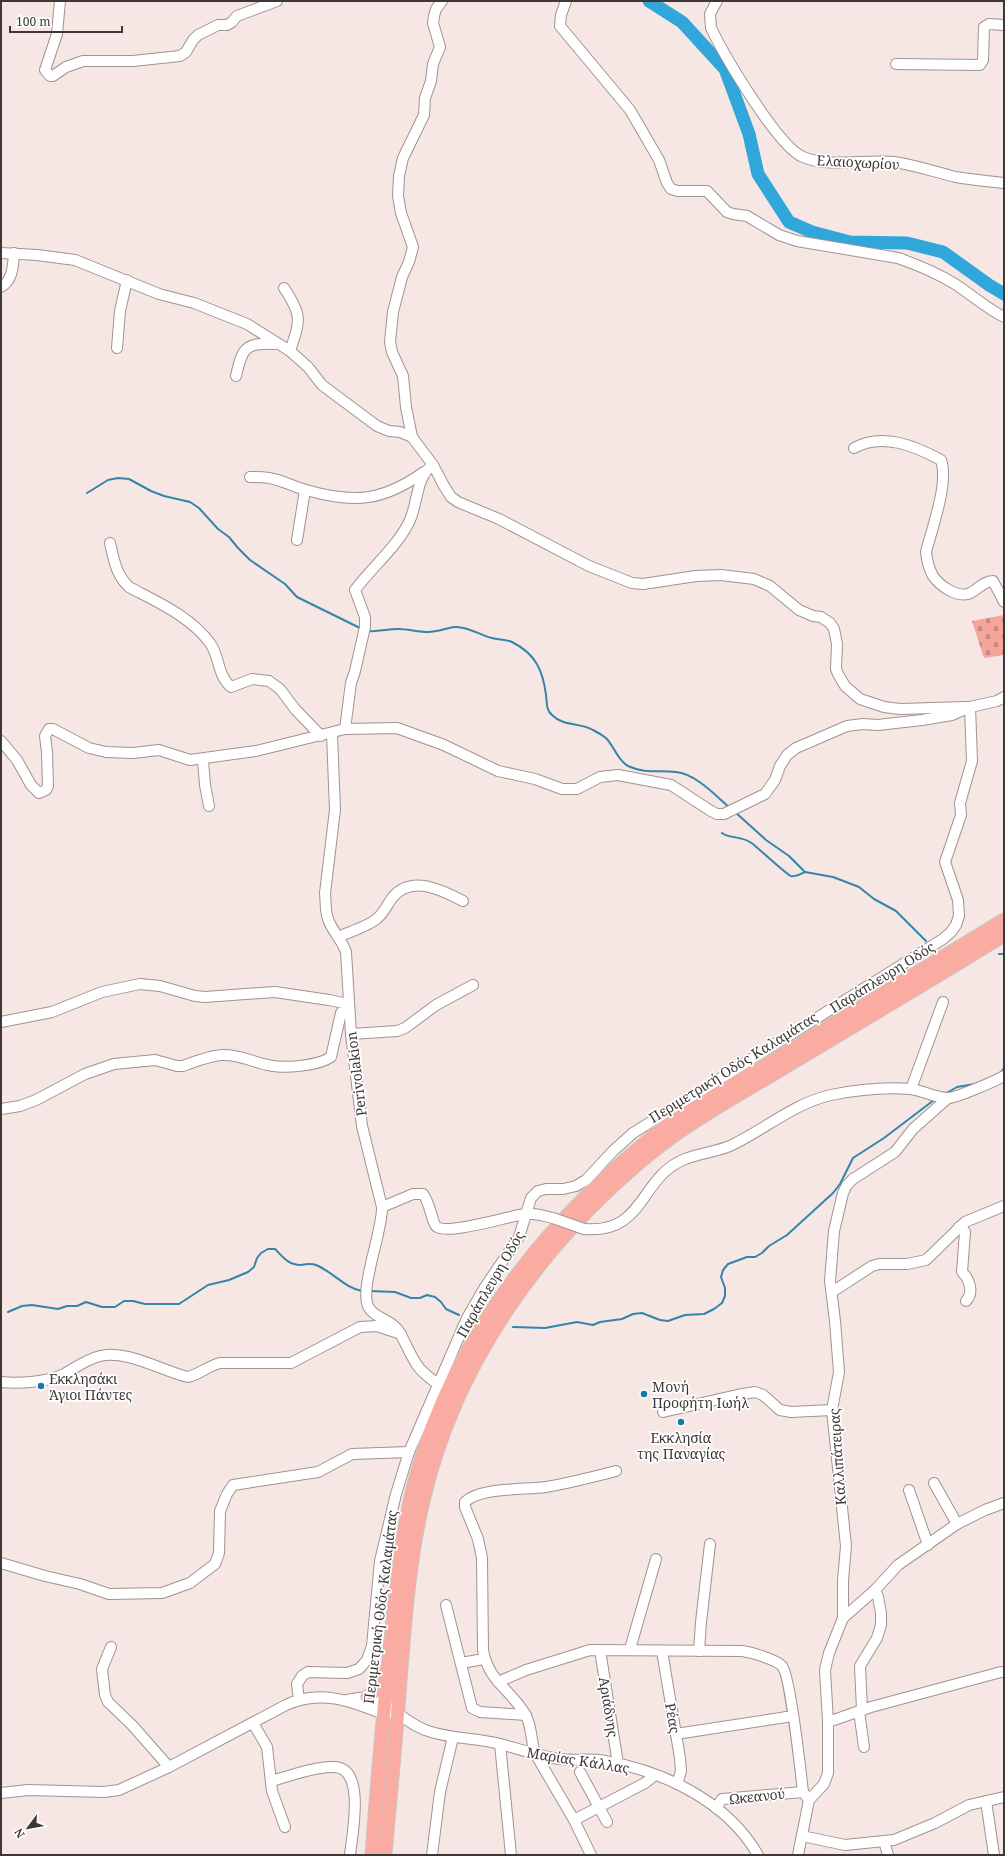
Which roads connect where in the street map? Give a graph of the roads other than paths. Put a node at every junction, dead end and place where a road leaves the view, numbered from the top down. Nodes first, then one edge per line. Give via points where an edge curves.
1 (60, 1) edge
2 (277, 1) edge
3 (442, 1) edge
4 (566, 1) edge
5 (717, 1) edge
6 (1004, 25) edge
7 (896, 64) dead end
8 (1004, 183) edge
9 (1, 253) edge
10 (14, 253) junction
11 (127, 280) junction
12 (1, 288) edge
13 (284, 288) dead end
14 (1004, 317) edge
15 (276, 344) junction
16 (117, 348) dead end
17 (290, 351) junction
18 (236, 376) dead end
19 (412, 437) junction
20 (854, 448) dead end
21 (433, 465) junction
22 (424, 472) junction
23 (250, 477) dead end
24 (305, 490) junction
25 (297, 540) dead end
26 (110, 543) dead end
27 (1004, 602) edge
28 (1004, 697) edge
29 (970, 707) junction
30 (345, 729) junction
31 (332, 734) junction
32 (320, 736) junction
33 (1, 741) edge
34 (203, 760) junction
35 (209, 806) dead end
36 (464, 901) dead end
37 (1004, 920) edge
38 (1004, 935) edge
39 (338, 937) junction
40 (473, 985) dead end
41 (943, 1002) dead end
42 (348, 1004) junction
43 (1, 1022) edge
44 (351, 1034) junction
45 (1004, 1076) edge
46 (911, 1089) junction
47 (948, 1098) junction
48 (1, 1109) edge
49 (1004, 1206) edge
50 (382, 1207) junction
51 (526, 1214) junction
52 (959, 1227) junction
53 (832, 1292) junction
54 (966, 1301) dead end
55 (401, 1334) junction
56 (1, 1382) edge
57 (439, 1385) junction
58 (832, 1410) junction
59 (663, 1412) dead end
60 (410, 1452) junction
61 (616, 1472) dead end
62 (934, 1483) dead end
63 (910, 1490) dead end
64 (1004, 1503) edge
65 (957, 1524) junction
66 (710, 1544) dead end
67 (928, 1545) junction
68 (656, 1559) dead end
69 (1, 1563) edge
70 (874, 1590) junction
71 (446, 1605) dead end
72 (843, 1618) junction
73 (111, 1647) dead end
74 (630, 1649) junction
75 (390, 1650) junction
76 (600, 1650) junction
77 (662, 1651) junction
78 (699, 1651) junction
79 (484, 1659) junction
80 (461, 1663) junction
81 (1000, 1672) dead end
82 (498, 1682) junction
83 (367, 1697) junction
84 (299, 1700) junction
85 (347, 1700) junction
86 (383, 1709) junction
87 (861, 1710) junction
88 (398, 1714) junction
89 (526, 1715) junction
90 (793, 1716) junction
91 (828, 1722) junction
92 (254, 1723) junction
93 (676, 1734) junction
94 (453, 1737) junction
95 (500, 1744) junction
96 (864, 1746) dead end
97 (536, 1756) junction
98 (618, 1764) junction
99 (169, 1767) junction
100 (580, 1772) dead end
101 (655, 1775) junction
102 (272, 1781) junction
103 (677, 1784) junction
104 (1, 1793) edge
105 (806, 1796) junction
106 (1004, 1797) edge
107 (986, 1801) junction
108 (599, 1807) junction
109 (716, 1808) junction
110 (574, 1820) junction
111 (607, 1822) dead end
112 (285, 1827) dead end
113 (802, 1836) junction
114 (884, 1842) junction
115 (350, 1855) edge
116 (372, 1855) edge
117 (385, 1855) edge
118 (432, 1855) edge
119 (511, 1855) edge
120 (592, 1855) edge
121 (758, 1855) edge
122 (798, 1855) edge
123 (888, 1855) edge
124 (994, 1855) edge

1 - 2 street via 57,34 45,70 50,76 66,67 87,61 133,62 180,56 198,35 218,25 232,22 237,16
3 - 19 street via 434,16 433,23 440,46 425,98 424,115 403,158 399,176 398,196 401,213 414,246 402,277 393,312 390,342 403,376
4 - 14 street via 560,26 634,116 660,160 671,189 707,191 727,212 747,216 768,230 791,239 898,258 912,263 956,285 988,309
5 - 8 street, Ελαιοχωρίου via 710,14 710,28 756,104 791,150 817,161 892,162 969,179
6 - 7 street via 989,24 984,27 980,65
9 - 10 street
10 - 11 street via 75,260
10 - 12 street via 12,271 7,284
11 - 15 street via 159,294 194,303 247,324
11 - 16 street via 120,311
13 - 17 street via 296,306 299,316 298,329
15 - 17 street
15 - 18 street via 259,343 246,347
17 - 19 street via 308,367 322,385 377,426
19 - 21 street
20 - 27 street via 881,440 897,442 941,460 944,482 926,552 933,577 946,589 968,594 988,581 993,581
21 - 22 street
21 - 29 street via 444,486 458,502 499,519 590,566 621,579 643,584 721,575 754,579 770,586 799,610 821,617 830,623 837,644 836,669 845,686 860,699 900,709
22 - 24 street via 398,489 374,498 359,499
22 - 30 street via 401,536 355,590 365,617 351,683
23 - 24 street via 269,478
24 - 25 street
26 - 32 street via 116,568 123,582 170,609 201,632 216,653 225,682 231,687 252,679 269,681 280,689 294,709
28 - 29 street
29 - 30 street via 952,715 922,720 847,726 796,748 787,755 776,780 765,794 733,810 717,814 683,792 663,783 609,775 577,789 562,789 535,779 498,771 444,745 397,728
29 - 51 street, Παράπλευρη Οδός via 972,761 960,803 961,815 945,862 959,909 956,925 951,932 633,1133 581,1183 563,1189 538,1191 531,1198
30 - 31 street
31 - 32 street
31 - 39 street, Perivolakion via 335,810 326,905 327,917
32 - 34 street
33 - 34 street via 39,793 48,786 45,736 49,729 88,748 106,752 133,753 159,750 190,760
34 - 35 street
36 - 39 street via 431,886 408,887 398,892 375,921
37 - 75 main road, Περιμετρική Οδός Καλαμάτας via 670,1123 638,1147 578,1204 521,1267 473,1339 453,1379 423,1455 410,1499 402,1544
38 - 88 main road, Περιμετρική Οδός Καλαμάτας via 678,1133 647,1156 603,1197 532,1274 484,1346 464,1384 428,1479 409,1578
39 - 42 street, Perivolakion via 346,952
40 - 44 street via 436,1005 405,1028 397,1031
41 - 46 street
42 - 43 street via 275,992 205,998 160,986 140,984 102,992 52,1012
42 - 44 street, Perivolakion
42 - 48 street via 341,1013 331,1057 321,1063 274,1066 238,1056 223,1055 183,1066 155,1060 132,1061 97,1069 36,1100
44 - 50 street, Perivolakion via 362,1126
45 - 47 street
46 - 47 street
46 - 51 street, bridge via 852,1092 808,1101 763,1129 718,1151 686,1159 672,1166 658,1179 633,1213 611,1228 584,1229 553,1218
47 - 53 street, Καλλιπάτειρας via 913,1129 895,1152 847,1185 834,1231 830,1267
49 - 52 street via 970,1219
50 - 51 street via 413,1194 423,1194 429,1203 434,1224 437,1228 443,1229 466,1227
50 - 55 street, Perivolakion via 366,1302 375,1314 388,1320
51 - 57 street, Παράπλευρη Οδός via 519,1237 468,1318
52 - 53 street via 926,1260 872,1266
52 - 54 street via 965,1232 962,1272 970,1287 969,1298
53 - 58 street, Καλλιπάτειρας via 839,1372
55 - 56 street via 377,1326 360,1327 291,1363 210,1365 188,1377 113,1354 99,1356 62,1375 36,1381
55 - 57 street, Perivolakion via 417,1365
57 - 60 street, Παράπλευρη Οδός
58 - 59 street via 780,1410 763,1395 755,1392
58 - 72 street, Καλλιπάτειρας via 846,1546
60 - 69 street via 352,1454 318,1472 233,1485 226,1494 220,1511 219,1553 215,1564 190,1583 162,1593 109,1594
60 - 84 street, Παράπλευρη Οδός via 396,1494 380,1561 372,1646 368,1660 359,1668 347,1673 305,1674 297,1684
61 - 79 street via 548,1486 490,1492 473,1496 465,1502 482,1558
62 - 65 street
63 - 67 street
64 - 65 street
65 - 67 street
66 - 78 street
67 - 70 street via 898,1565
68 - 74 street
70 - 72 street
70 - 87 street via 882,1613 881,1625 877,1638 860,1667 863,1695
71 - 80 street
72 - 91 street, Καλλιπάτειρας via 825,1670
73 - 99 street via 102,1669 108,1702
74 - 76 street
74 - 77 street
75 - 83 main road via 380,1682 376,1690
75 - 86 main road, Περιμετρική Οδός Καλαμάτας
76 - 82 street via 581,1651
76 - 98 street, Αριάδνης
77 - 78 street
77 - 93 street, Ρέας
78 - 90 street via 745,1651 780,1664 785,1673
79 - 80 street
79 - 82 street
80 - 89 street via 470,1703 476,1710
81 - 87 street
82 - 89 street
83 - 85 street
83 - 86 street
84 - 85 street via 329,1697
84 - 92 street
85 - 86 street
86 - 88 street, Μαρίας Κάλλας
86 - 116 main road, Περιμετρική Οδός Καλαμάτας
87 - 91 street
87 - 96 street
88 - 94 street, Μαρίας Κάλλας via 422,1729
88 - 117 main road, Περιμετρική Οδός Καλαμάτας
89 - 97 street
90 - 93 street
90 - 105 street
91 - 105 street, Καλλιπάτειρας via 827,1779
92 - 99 street
92 - 102 street via 267,1747
93 - 103 street, Ρέας via 681,1765
94 - 95 street, Μαρίας Κάλλας
94 - 118 street via 440,1792
95 - 97 street, Μαρίας Κάλλας
95 - 119 street
97 - 98 street, Μαρίας Κάλλας
97 - 110 street
98 - 101 street, Μαρίας Κάλλας
99 - 104 street via 111,1792 28,1790
100 - 108 street
101 - 103 street, Μαρίας Κάλλας
101 - 108 street
102 - 112 street via 272,1791
102 - 115 street via 328,1767 346,1771 352,1780 354,1791
103 - 109 street, Μαρίας Κάλλας
105 - 109 street, Ωκεανού via 722,1799
105 - 113 street, Καλλιπάτειρας
106 - 107 street
107 - 114 street via 969,1805 903,1837
107 - 124 street
108 - 110 street
108 - 111 street
109 - 121 street, Μαρίας Κάλλας via 744,1836
110 - 120 street
113 - 114 street via 845,1846
113 - 122 street, Καλλιπάτειρας
114 - 123 street

